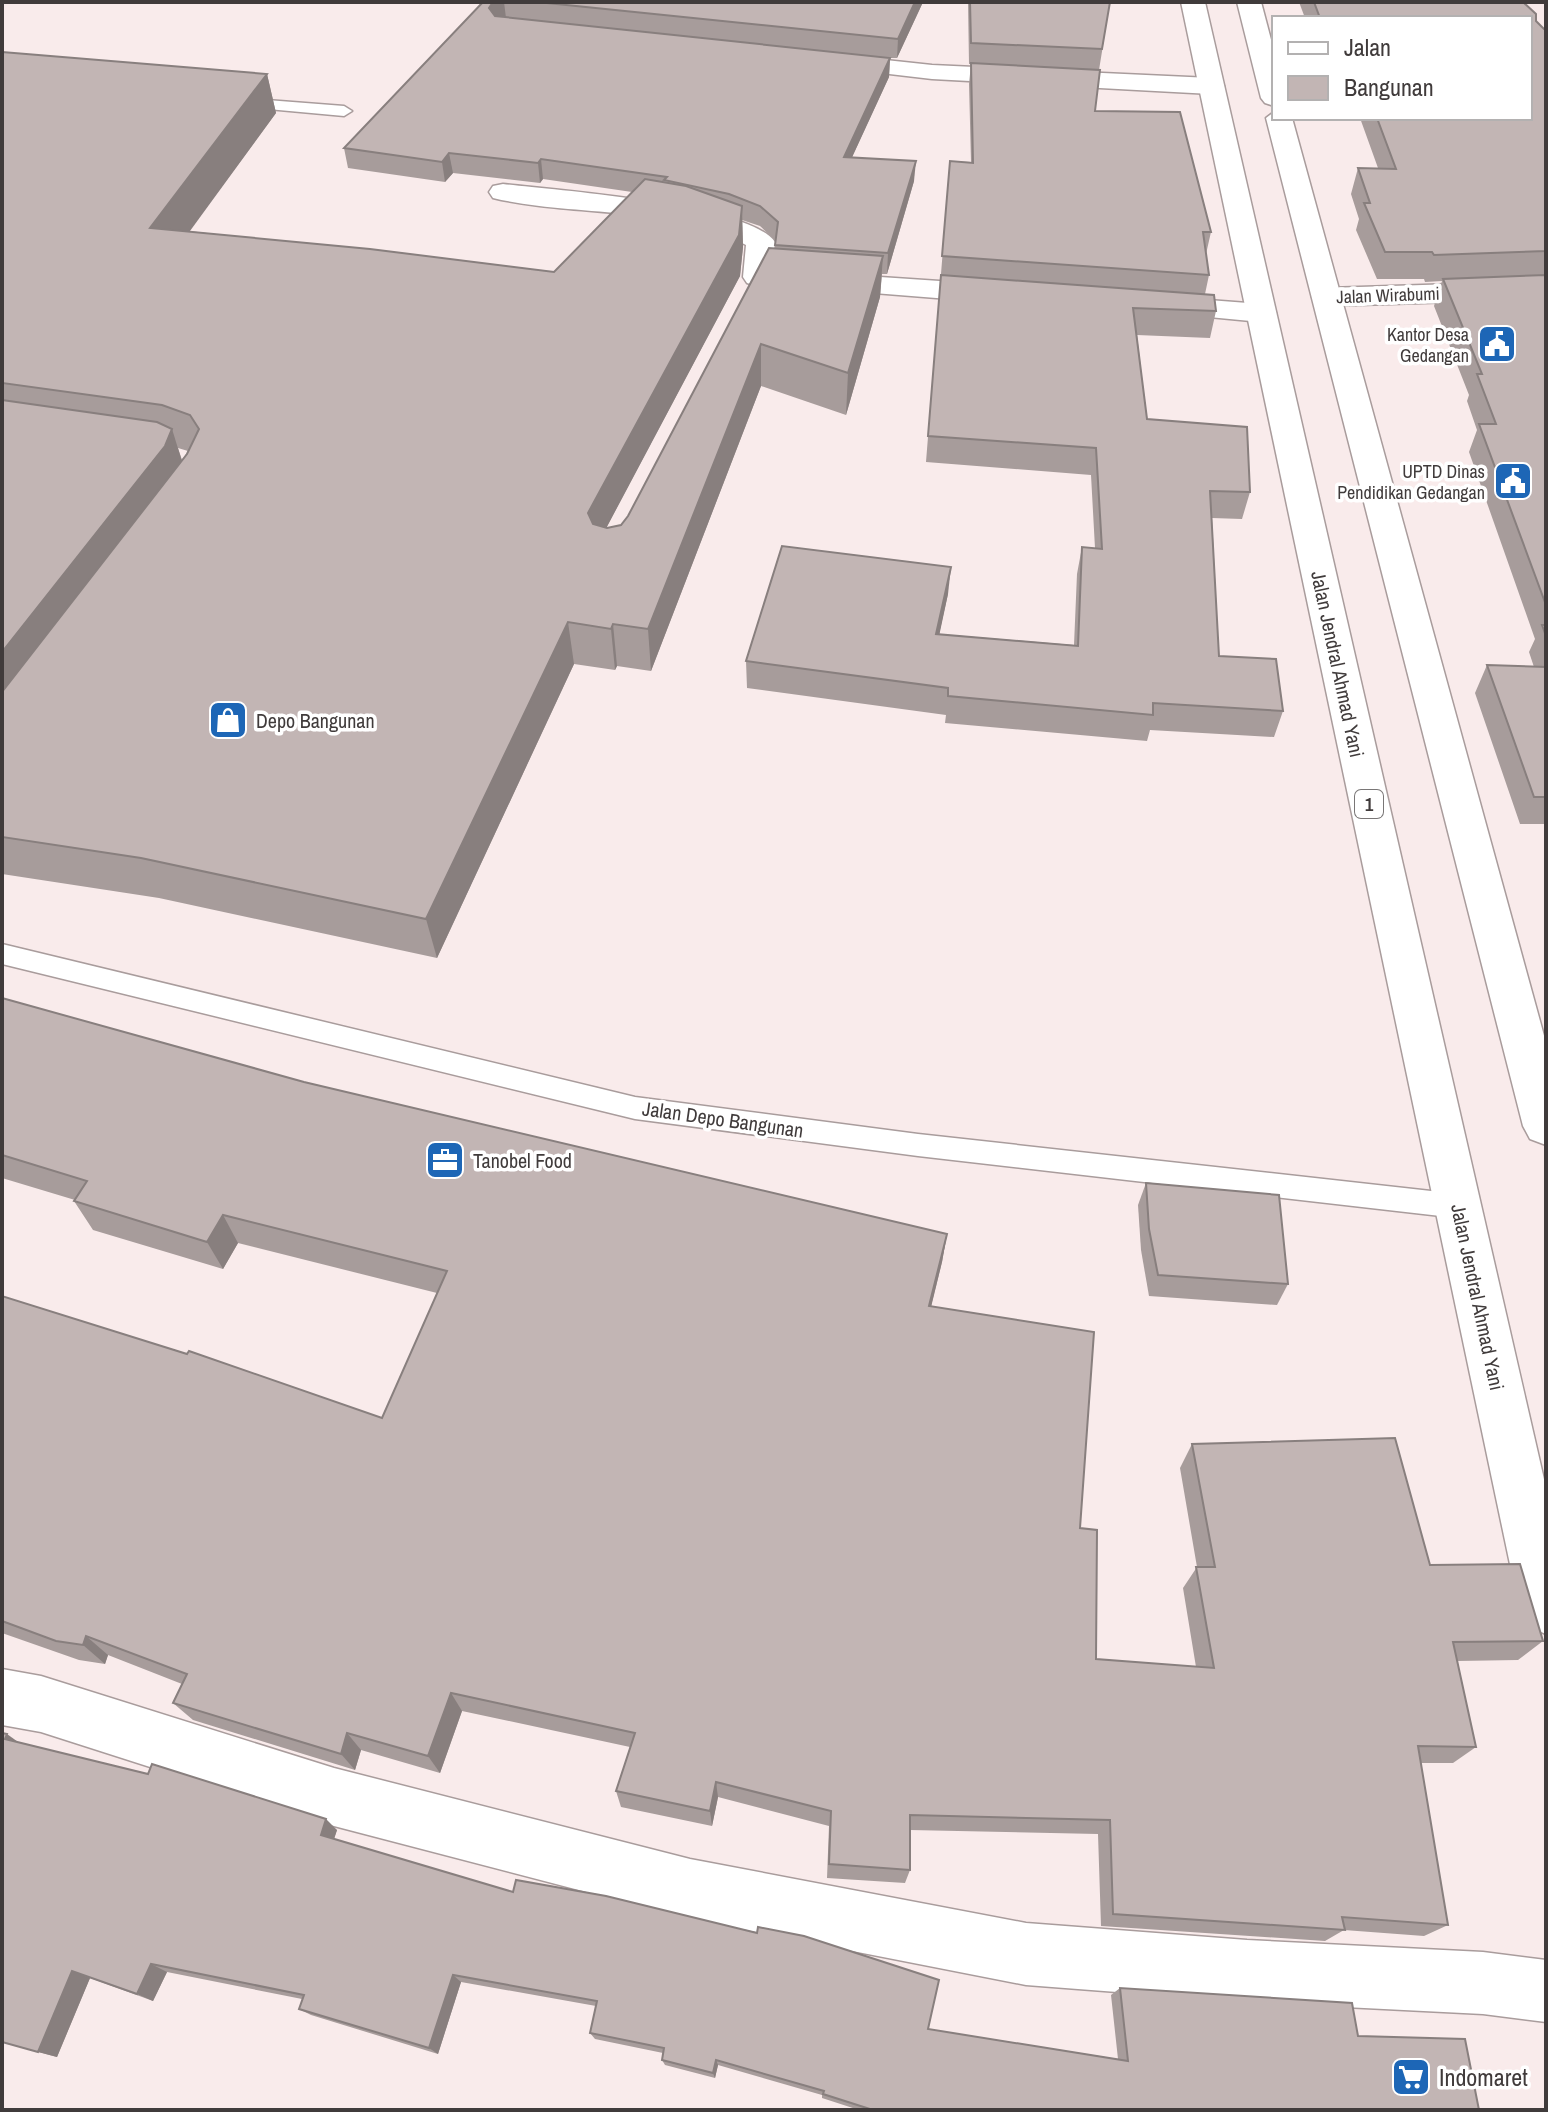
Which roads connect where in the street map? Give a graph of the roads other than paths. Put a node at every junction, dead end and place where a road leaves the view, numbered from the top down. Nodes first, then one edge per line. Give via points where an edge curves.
1 (1193, 2) edge
2 (1249, 2) edge
3 (805, 59) edge
4 (1211, 86) junction
5 (1272, 90) edge
6 (219, 101) edge
7 (344, 111) dead end
8 (1280, 120) edge
9 (503, 192) dead end
10 (757, 277) junction
11 (1546, 290) edge
12 (1025, 296) edge
13 (1327, 297) junction
14 (1135, 304) edge
15 (742, 305) edge
16 (1261, 313) junction
17 (2, 954) edge
18 (1546, 1126) edge
19 (1458, 1206) junction
20 (1546, 1607) edge
21 (2, 1697) edge
22 (1546, 1991) edge

1 - 4 main road, Jalan Jendral Ahmad Yani / 1
2 - 5 main road
3 - 4 main road via 932,72
4 - 16 main road, Jalan Jendral Ahmad Yani / 1
6 - 7 lane
8 - 13 main road
9 - 10 main road via 691,218 750,233 761,242
10 - 12 main road
10 - 15 main road
11 - 13 main road, Jalan Wirabumi
13 - 18 main road
14 - 16 main road
16 - 19 main road, Jalan Jendral Ahmad Yani / 1
17 - 19 lane, Jalan Depo Bangunan via 635,1108
19 - 20 main road, Jalan Jendral Ahmad Yani / 1
21 - 22 main road via 41,1704 334,1797 690,1889 1026,1954

